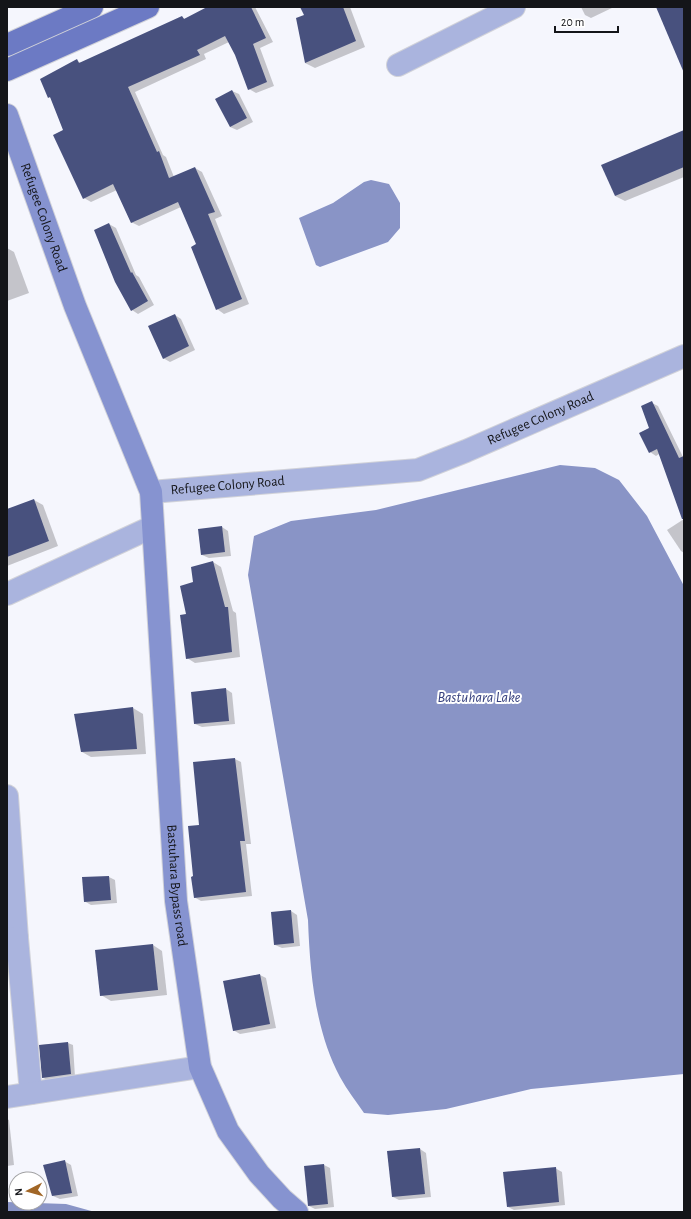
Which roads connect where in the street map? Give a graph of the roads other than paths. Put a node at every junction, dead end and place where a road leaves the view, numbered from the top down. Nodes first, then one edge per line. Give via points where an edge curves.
1 (92, 7) edge
2 (148, 7) edge
3 (514, 7) edge
4 (7, 45) edge
5 (398, 65) dead end
6 (7, 70) edge
7 (7, 116) edge
8 (684, 356) edge
9 (151, 492) junction
10 (152, 527) junction
11 (7, 594) edge
12 (7, 796) edge
13 (12, 938) edge
14 (200, 1067) junction
15 (31, 1093) junction
16 (7, 1097) edge
17 (290, 1205) edge

1 - 4 main road
2 - 6 main road
3 - 5 street
7 - 9 main road, Refugee Colony Road via 75,306
8 - 9 street, Refugee Colony Road via 418,470
9 - 10 main road, Bastuhara Bypass road
10 - 11 street
10 - 14 main road, Bastuhara Bypass road via 176,902
12 - 13 street
13 - 15 street
14 - 15 street
14 - 17 main road, Bastuhara Bypass road via 228,1131 259,1174
15 - 16 street

